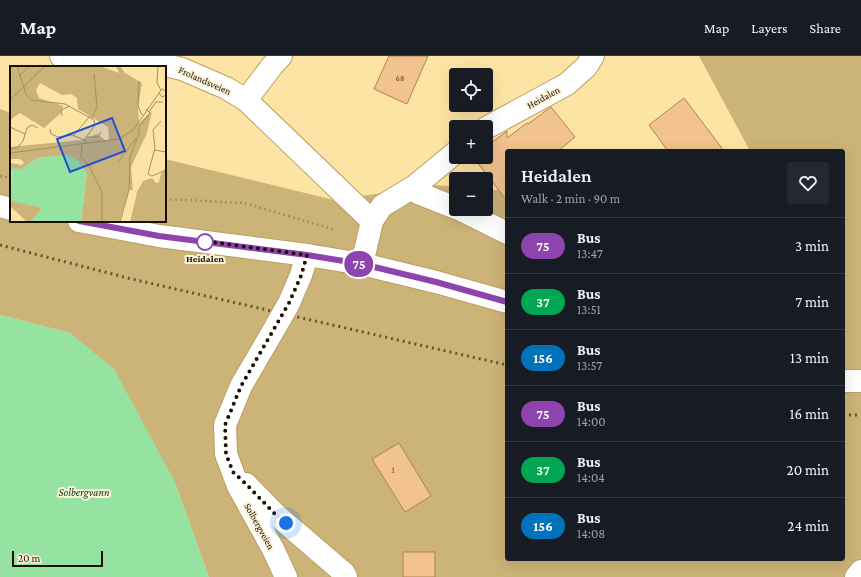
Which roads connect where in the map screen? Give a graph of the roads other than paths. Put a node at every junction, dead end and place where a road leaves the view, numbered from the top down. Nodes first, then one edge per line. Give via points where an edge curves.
1 (61, 56) edge
2 (281, 56) edge
3 (593, 56) edge
4 (246, 100) junction
5 (493, 124) edge
6 (449, 158) edge
7 (415, 186) junction
8 (449, 205) edge
9 (0, 206) edge
10 (10, 209) edge
11 (473, 216) edge
12 (372, 221) junction
13 (84, 222) edge
14 (505, 232) edge
15 (307, 255) junction
16 (362, 264) junction
17 (505, 301) edge
18 (845, 381) edge
19 (861, 381) edge
20 (233, 472) junction
21 (861, 571) edge
22 (286, 577) edge
23 (346, 577) edge
24 (856, 577) edge

1 - 4 street, Frolandsveien via 162,64 182,68
2 - 4 street
3 - 5 street, Heidalen via 586,67 567,84
4 - 12 street, Frolandsveien
6 - 7 street
7 - 8 street via 418,193
7 - 12 street via 382,206
9 - 10 street
11 - 14 street
12 - 16 street
13 - 15 street via 159,236
15 - 16 street
15 - 20 street, Solbergveien, bridge via 289,303 241,386 225,425 226,454
16 - 17 street
18 - 19 street
20 - 22 street, Solbergveien
20 - 23 street via 274,513
21 - 24 street

